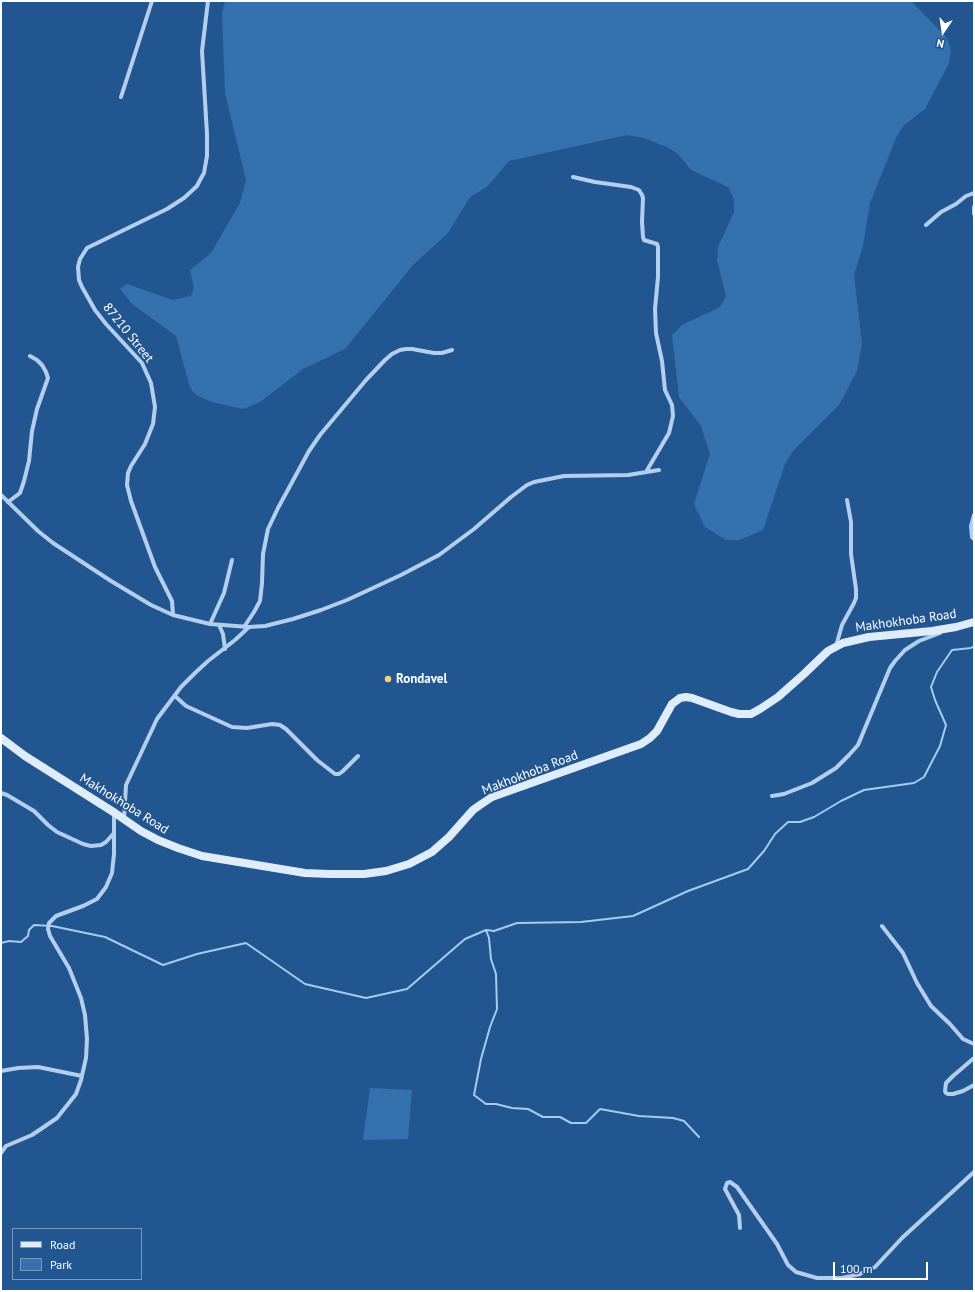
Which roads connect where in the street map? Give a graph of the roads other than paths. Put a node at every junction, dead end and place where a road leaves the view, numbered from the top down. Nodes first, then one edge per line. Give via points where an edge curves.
1 (152, 1) edge
2 (208, 1) edge
3 (121, 97) dead end
4 (574, 177) dead end
5 (974, 193) edge
6 (974, 207) edge
7 (974, 214) edge
8 (926, 225) dead end
9 (452, 350) dead end
10 (30, 356) dead end
11 (659, 470) dead end
12 (646, 472) junction
13 (1, 495) edge
14 (847, 500) dead end
15 (8, 502) junction
16 (974, 514) edge
17 (974, 539) edge
18 (232, 560) dead end
19 (173, 615) junction
20 (974, 622) edge
21 (210, 624) junction
22 (219, 625) junction
23 (246, 627) junction
24 (945, 629) junction
25 (836, 646) junction
26 (224, 649) junction
27 (175, 696) junction
28 (1, 738) edge
29 (358, 756) dead end
30 (1, 793) edge
31 (772, 796) dead end
32 (114, 813) junction
33 (124, 819) junction
34 (114, 833) junction
35 (882, 926) dead end
36 (974, 1044) edge
37 (974, 1058) edge
38 (1, 1071) edge
39 (82, 1076) junction
40 (974, 1085) edge
41 (6, 1146) junction
42 (1, 1147) edge
43 (1, 1153) edge
44 (974, 1172) edge
45 (740, 1228) dead end

1 - 3 street
2 - 19 street, 87210 Street via 202,51 207,134 204,173 192,192 167,209 87,248 78,267 79,280 95,310 138,357 151,383 155,407 153,424 128,473 127,485 155,567 172,601
4 - 12 street via 639,190 643,198 644,240 657,244 658,247 656,334 665,390 672,405 673,416 669,433
5 - 8 street via 941,212
6 - 7 street
9 - 23 street via 434,353 406,349 392,354 366,380 320,435 268,529 263,554 260,601
10 - 15 street via 42,365 48,378 37,409 24,481 20,493
11 - 12 street
12 - 23 street via 628,475 564,476 534,482 515,493 439,556 321,610 265,626
13 - 15 street
14 - 25 street via 856,598 842,625
15 - 19 street via 53,543 139,599
16 - 17 street via 971,526
18 - 21 street via 224,593
19 - 21 street
20 - 24 street, Makhokhoba Road
21 - 22 street
22 - 23 street
22 - 26 street via 223,634
23 - 26 street
24 - 25 street, Makhokhoba Road via 855,639
24 - 31 street via 911,645 895,661 887,674 858,745 836,768 812,783
25 - 33 street, Makhokhoba Road via 778,697 751,714 731,712 692,698 680,698 672,704 656,731 641,744 492,797 473,810 432,852 409,864 386,871 345,875 305,873 202,856 158,840
26 - 27 street via 181,687
27 - 29 street via 186,706 232,727 280,725 335,774 343,771
27 - 33 street via 157,719 126,785
28 - 32 street, Makhokhoba Road
30 - 34 street via 34,811 57,832 83,844 101,845
32 - 33 street, Makhokhoba Road
32 - 34 street
34 - 39 street via 112,874 106,888 97,899 56,916 49,923 48,929 82,998 87,1039
35 - 36 street via 903,953 931,1006 963,1039
37 - 40 street via 952,1076 946,1083 945,1091 953,1094
38 - 39 street via 38,1067
39 - 41 street via 76,1094 57,1118 32,1135
41 - 42 street
41 - 43 street
44 - 45 street via 902,1238 875,1267 860,1274 842,1278 817,1278 796,1272 788,1265 777,1244 737,1187 730,1182 727,1183 726,1189 739,1215

